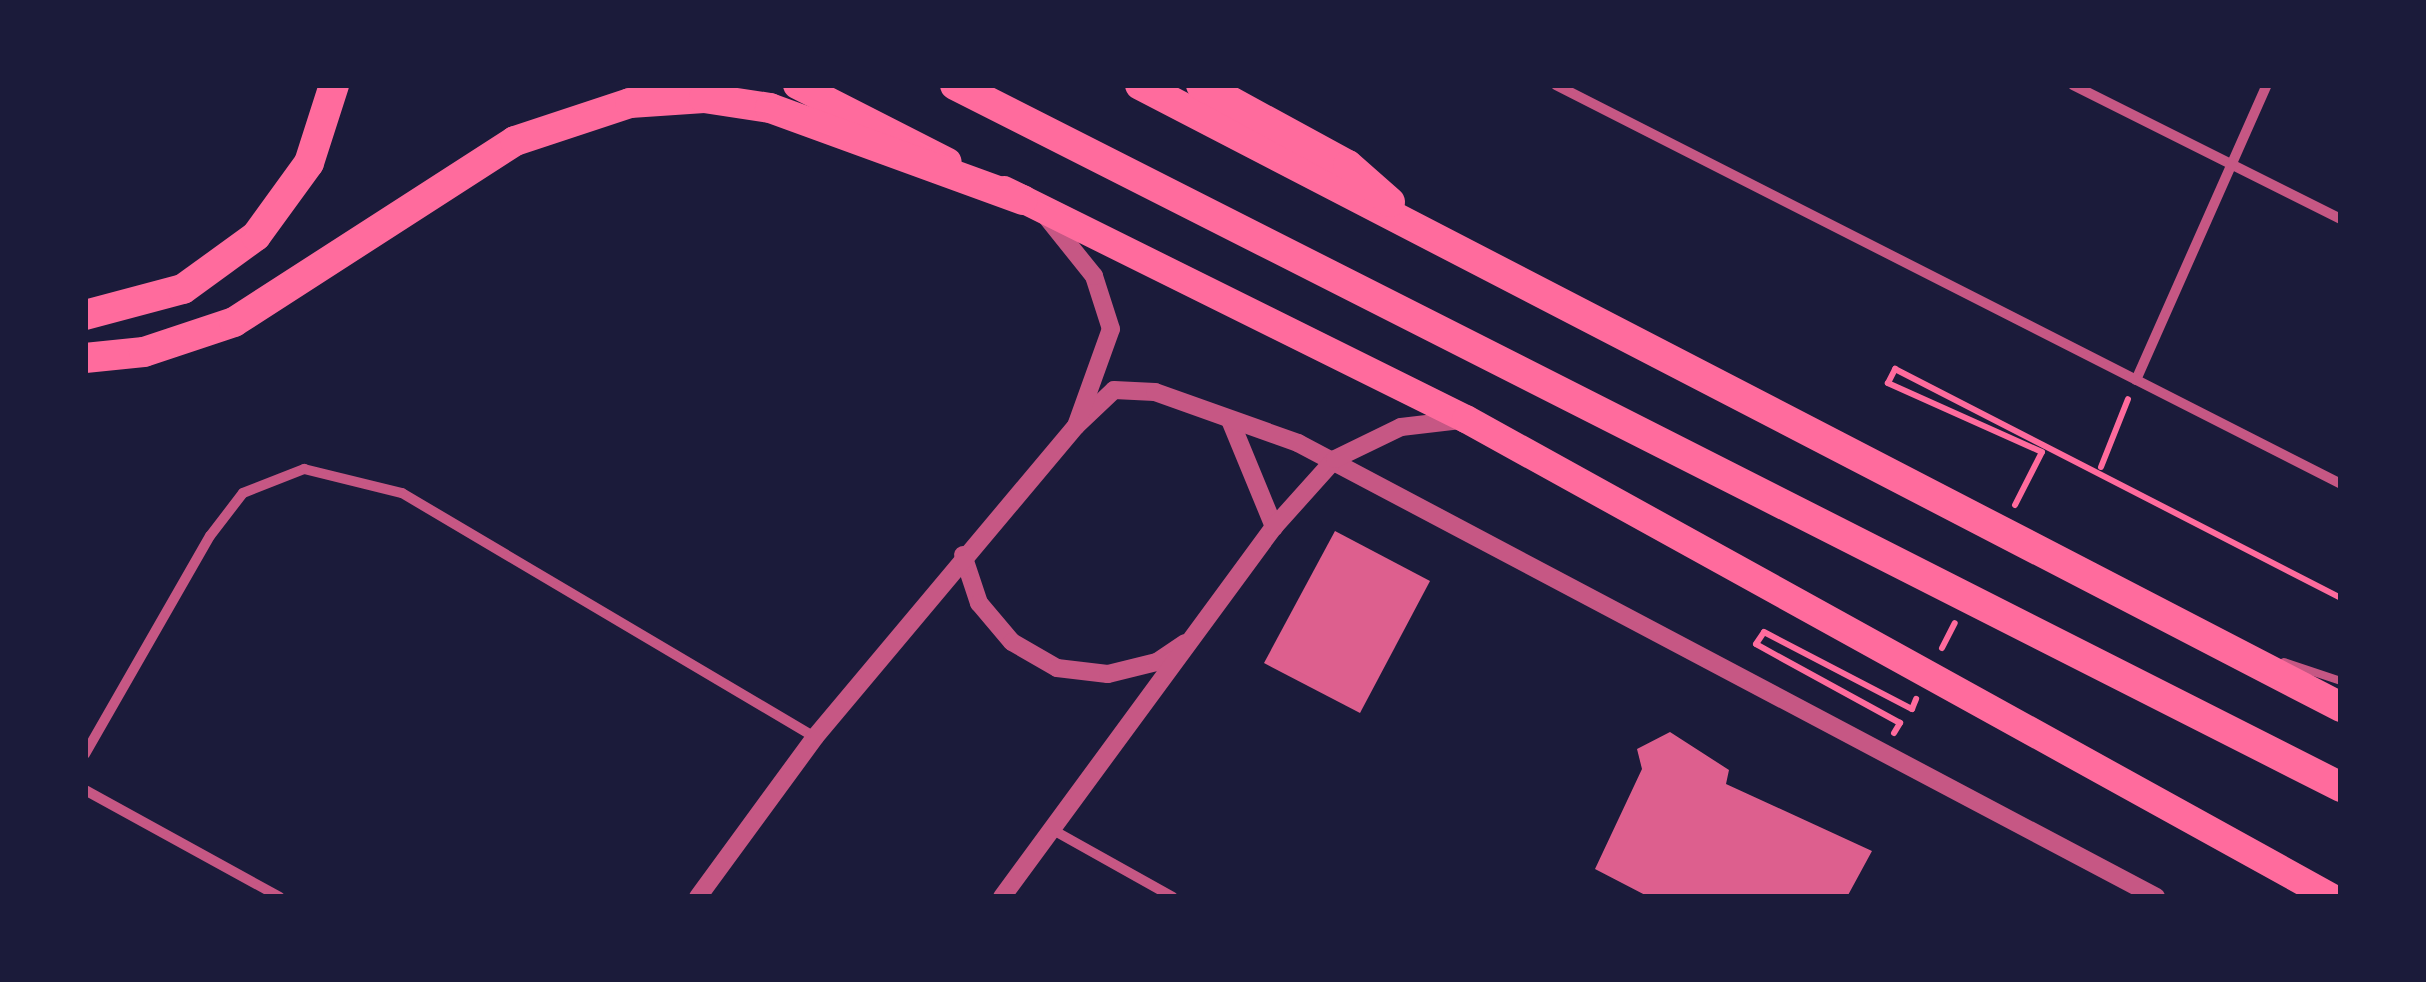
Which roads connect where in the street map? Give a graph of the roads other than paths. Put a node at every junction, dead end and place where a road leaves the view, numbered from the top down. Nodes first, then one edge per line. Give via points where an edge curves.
1 (334, 85) edge
2 (797, 85) edge
3 (955, 85) edge
4 (1140, 85) edge
5 (1201, 85) edge
6 (1556, 85) edge
7 (2074, 85) edge
8 (2267, 85) edge
9 (2228, 165) junction
10 (1031, 203) junction
11 (2341, 219) edge
12 (1426, 233) junction
13 (85, 315) edge
14 (85, 358) edge
15 (2136, 380) junction
16 (1466, 419) junction
17 (1230, 420) junction
18 (1076, 426) junction
19 (1335, 459) junction
20 (2341, 484) edge
21 (1274, 526) junction
22 (963, 555) junction
23 (1200, 632) junction
24 (2202, 635) junction
25 (2341, 681) edge
26 (2341, 706) edge
27 (815, 737) junction
28 (85, 754) edge
29 (2341, 787) edge
30 (85, 790) edge
31 (1053, 830) junction
32 (280, 897) edge
33 (698, 897) edge
34 (1002, 897) edge
35 (1173, 897) edge
36 (2156, 897) edge
37 (2331, 897) edge

1 - 13 highway via 309,163 256,236 183,289
2 - 10 highway
3 - 29 highway
4 - 12 highway
5 - 12 highway via 1348,164
6 - 15 street
7 - 9 street
8 - 9 street
9 - 11 street
9 - 15 street
10 - 14 highway via 770,108 704,98 630,103 514,141 234,322 144,352
10 - 16 highway
10 - 18 street via 1094,276 1111,329
12 - 24 highway
15 - 20 street
16 - 19 street via 1401,427
16 - 37 highway
17 - 18 street via 1168,396 1114,390
17 - 19 street
17 - 21 street
18 - 22 street
19 - 21 street
19 - 36 street
21 - 23 street
22 - 23 street via 979,603 1012,642 1057,668 1108,674 1158,662
22 - 27 street
23 - 31 street
24 - 25 lane
24 - 26 highway
27 - 28 street via 402,494 304,469 243,493 210,536
27 - 33 street
30 - 32 street
31 - 34 street
31 - 35 street

